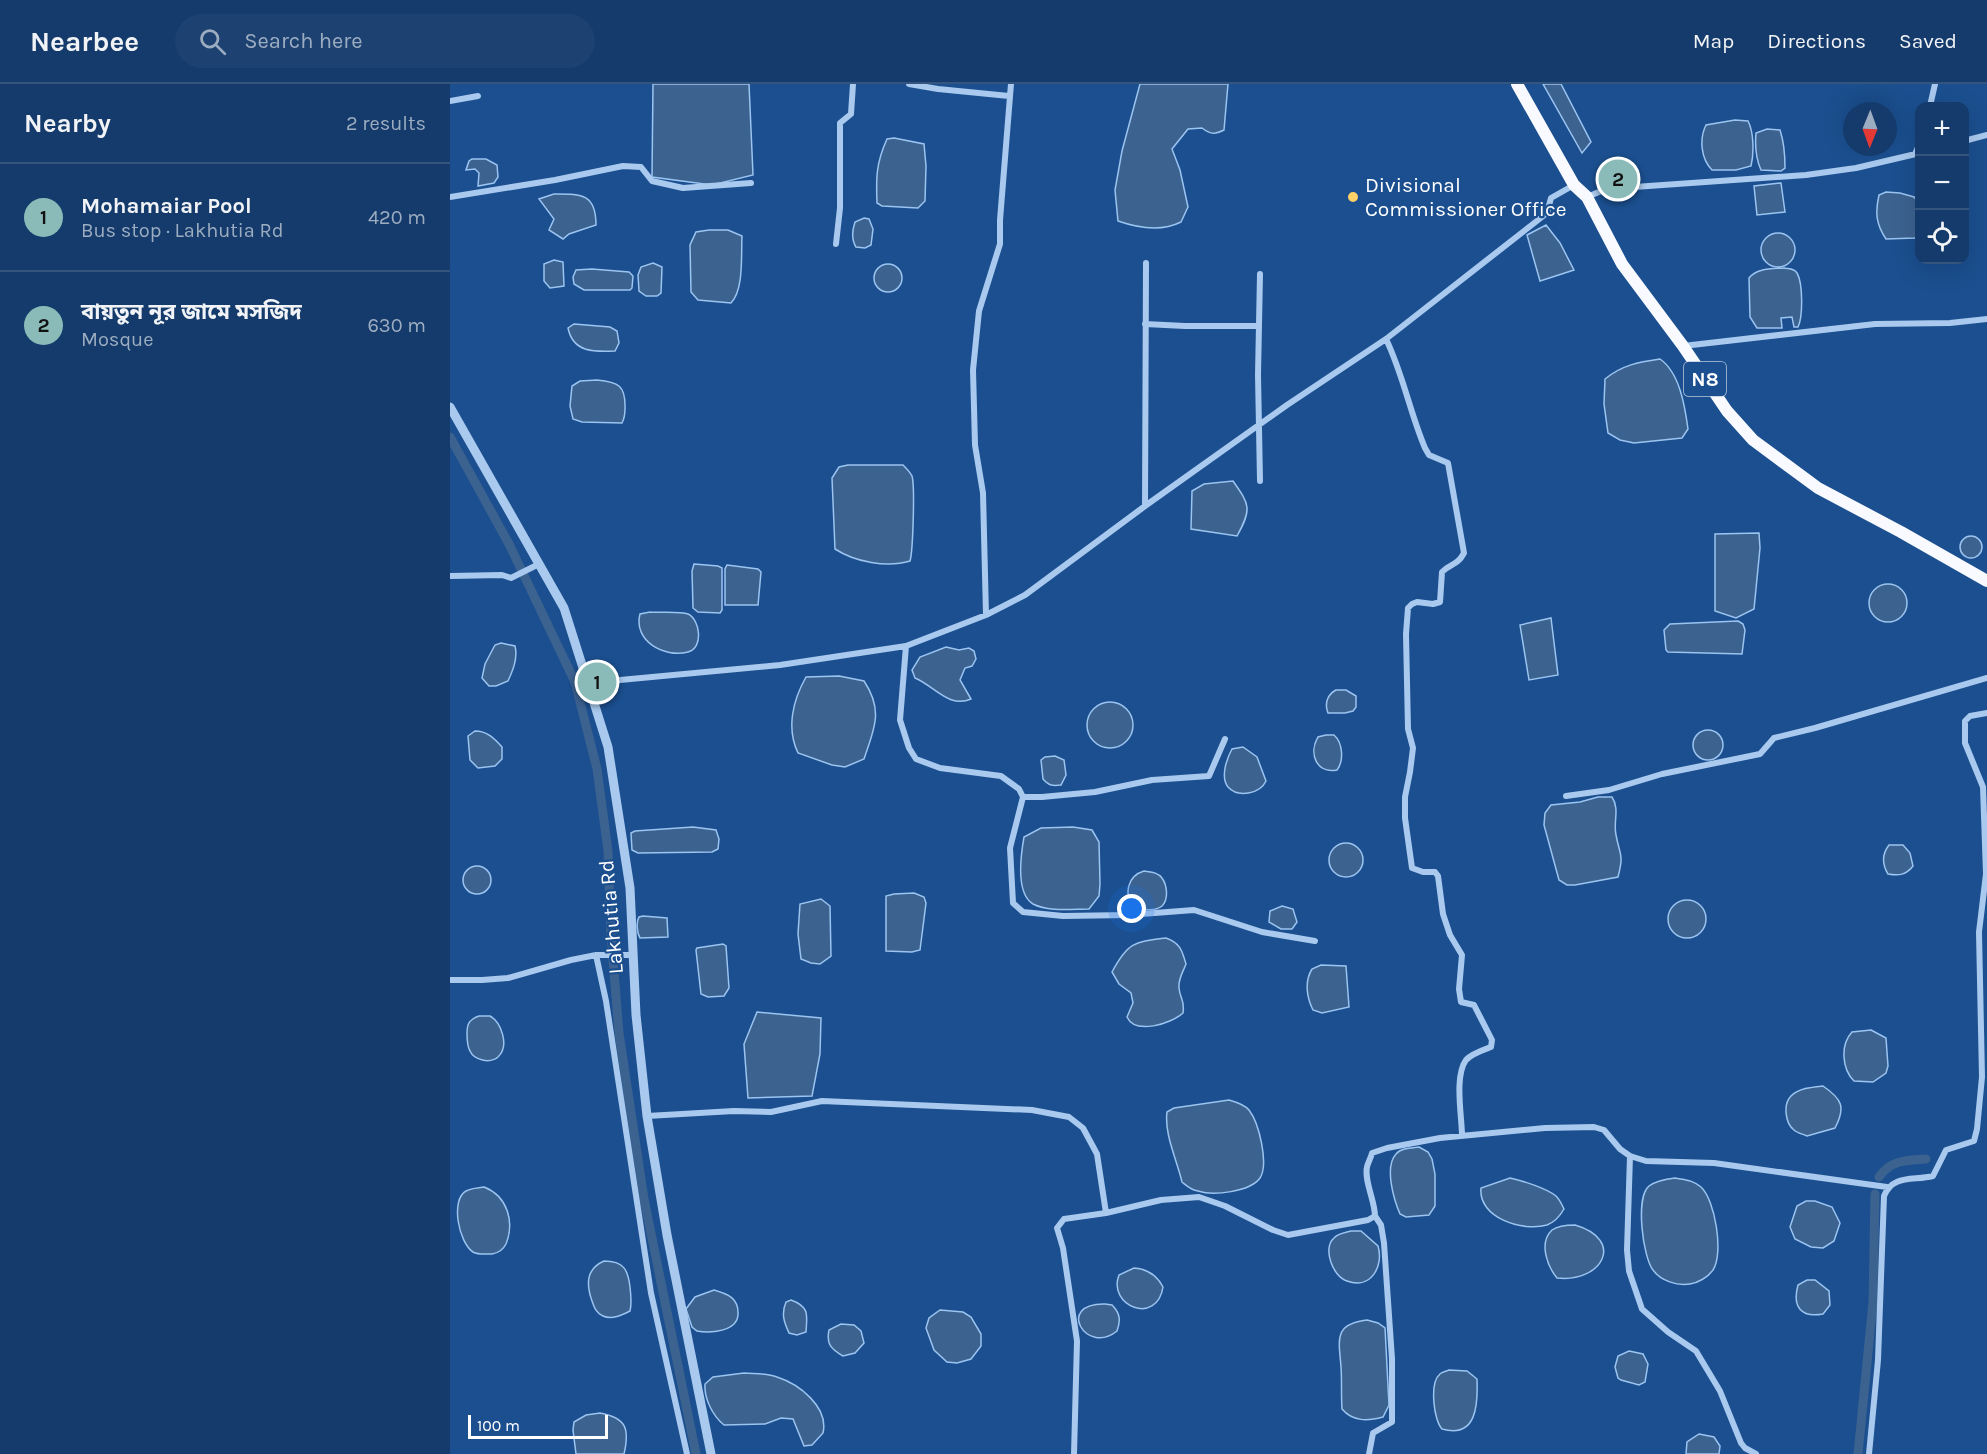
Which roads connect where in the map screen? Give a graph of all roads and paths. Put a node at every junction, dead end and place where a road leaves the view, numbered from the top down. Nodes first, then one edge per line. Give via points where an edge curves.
1 (853, 84) edge
2 (909, 84) edge
3 (1011, 84) edge
4 (1517, 84) edge
5 (1935, 84) edge
6 (478, 96) dead end
7 (1009, 96) junction
8 (450, 101) edge
9 (1931, 102) edge
10 (1987, 135) edge
11 (1969, 140) edge
12 (1915, 153) edge
13 (751, 183) dead end
14 (1574, 185) junction
15 (450, 197) edge
16 (1587, 197) junction
17 (836, 244) dead end
18 (1146, 262) dead end
19 (1260, 274) dead end
20 (1987, 319) edge
21 (1145, 324) junction
22 (1258, 326) junction
23 (1386, 339) junction
24 (1683, 346) junction
25 (450, 408) edge
26 (1260, 425) junction
27 (1260, 481) dead end
28 (1145, 506) junction
29 (537, 565) junction
30 (450, 576) edge
31 (1987, 581) edge
32 (986, 615) junction
33 (906, 646) junction
34 (1987, 678) edge
35 (588, 683) junction
36 (1987, 713) edge
37 (1225, 739) dead end
38 (1566, 796) dead end
39 (1023, 797) junction
40 (1315, 941) dead end
41 (634, 954) junction
42 (596, 955) junction
43 (450, 980) edge
44 (648, 1116) junction
45 (1462, 1136) junction
46 (1630, 1156) junction
47 (1887, 1187) junction
48 (1106, 1213) junction
49 (1375, 1216) junction
50 (687, 1454) edge
51 (711, 1454) edge
52 (1074, 1454) edge
53 (1369, 1454) edge
54 (1756, 1454) edge
55 (1869, 1454) edge

1 - 17 street via 851,114 840,123
2 - 7 street
3 - 7 street
4 - 14 highway, N8
5 - 9 street
6 - 8 street
7 - 32 street via 1000,244 979,311 973,370 975,445 983,493
10 - 11 street
12 - 16 street via 1806,175 1606,189
13 - 15 street via 683,188 651,181 641,167 623,166
14 - 16 highway, N8
14 - 23 street via 1551,198 1547,213
16 - 24 highway, N8 via 1622,264
18 - 21 street
19 - 22 street
20 - 24 street via 1875,324
21 - 22 street
21 - 28 street
22 - 26 street
23 - 26 street
23 - 45 street via 1425,448 1429,455 1448,463 1464,553 1455,565 1442,572 1440,602 1417,602 1408,608 1408,729 1413,748 1405,797 1412,868 1438,876 1443,914 1462,955 1461,1002 1474,1005 1491,1040 1491,1047 1467,1059 1462,1069
24 - 31 highway, N8 via 1727,411 1753,440 1818,488
25 - 29 street, Lakhutia Rd
26 - 27 street
26 - 28 street
28 - 32 street via 1025,595
29 - 30 street via 511,578
29 - 35 street, Lakhutia Rd via 564,608
32 - 33 street
33 - 35 street via 780,665
33 - 39 street via 900,720 916,759 940,768 1001,776 1019,789
34 - 38 street via 1774,738 1760,754 1662,774 1609,790
35 - 41 street, Lakhutia Rd via 608,747 630,888
36 - 47 street via 1965,721 1965,743 1983,787 1986,874 1979,932 1982,1077 1977,1129 1974,1141 1946,1150 1933,1176 1895,1181
37 - 39 street via 1209,776 1152,780 1085,794
39 - 40 street via 1010,848 1013,903 1023,912 1096,916 1194,910 1262,932
41 - 42 street
41 - 44 street, Lakhutia Rd via 636,1015
42 - 43 street via 508,978
42 - 50 street via 651,1293
44 - 48 street via 771,1112 822,1101 940,1104 1032,1110 1069,1117 1083,1128 1097,1154
44 - 51 street, Lakhutia Rd via 667,1235
45 - 46 street via 1594,1127 1604,1130
45 - 49 street via 1372,1153 1366,1177
46 - 47 street via 1646,1161 1714,1162
46 - 54 street via 1627,1250 1629,1271 1642,1309 1696,1351 1720,1391 1740,1443
47 - 55 street
48 - 49 street via 1161,1200 1199,1197 1288,1235 1368,1221
48 - 52 street via 1064,1219 1057,1228 1077,1341
49 - 53 street via 1384,1243 1392,1422 1373,1433

